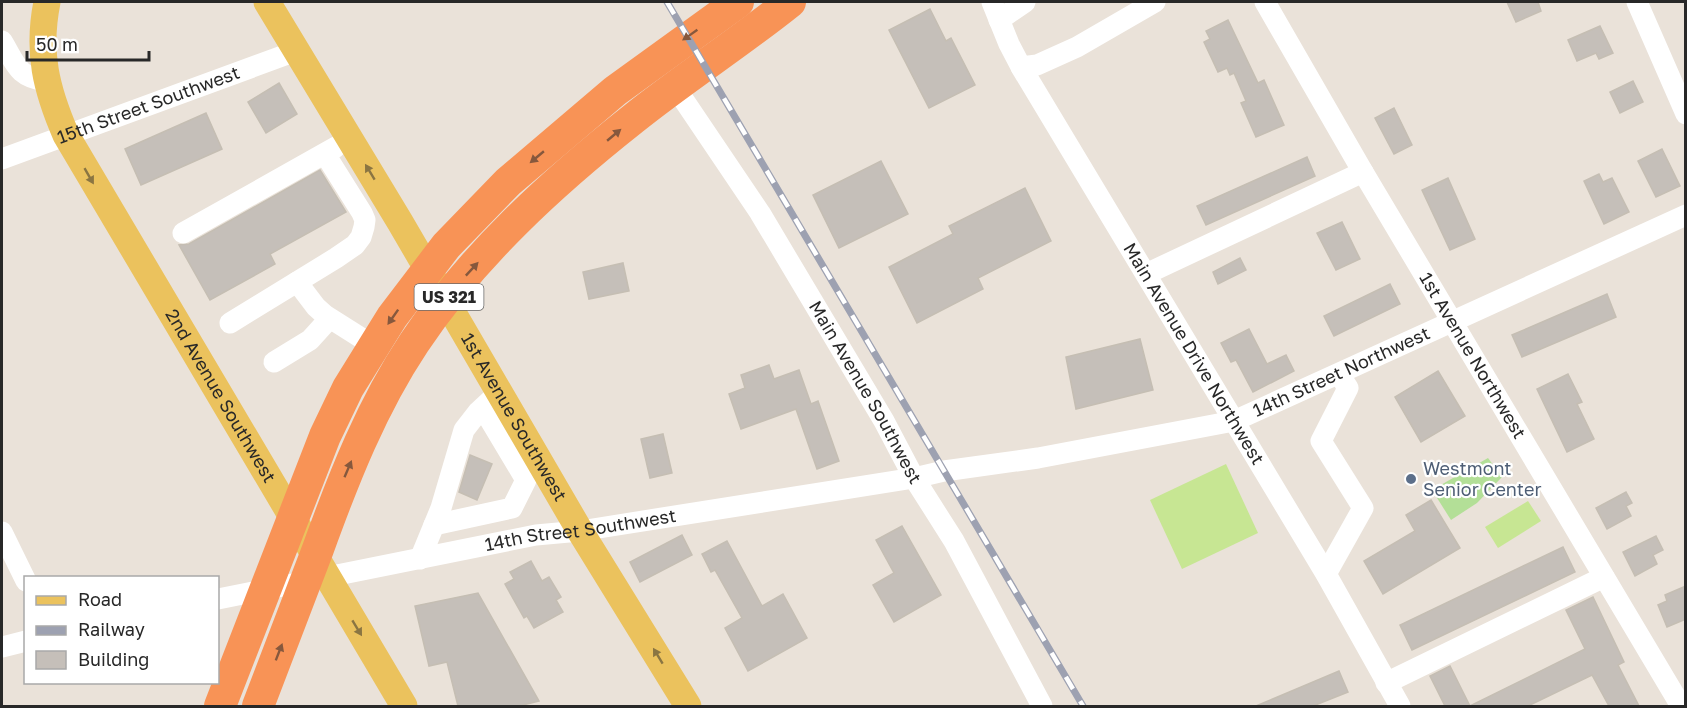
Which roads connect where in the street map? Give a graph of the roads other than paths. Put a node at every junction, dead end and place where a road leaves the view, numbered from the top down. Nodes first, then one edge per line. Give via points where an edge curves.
1 (47, 2) edge
2 (267, 2) edge
3 (738, 2) edge
4 (790, 2) edge
5 (1025, 2) edge
6 (1155, 2) edge
7 (1265, 2) edge
8 (1637, 2) edge
9 (996, 11) edge
10 (2, 41) edge
11 (296, 51) junction
12 (1021, 67) junction
13 (46, 81) junction
14 (675, 87) junction
15 (1686, 114) edge
16 (66, 135) junction
17 (350, 140) junction
18 (325, 154) junction
19 (2, 159) edge
20 (1364, 172) junction
21 (1686, 215) edge
22 (183, 233) dead end
23 (1146, 274) junction
24 (297, 282) junction
25 (329, 319) junction
26 (1452, 321) junction
27 (230, 323) dead end
28 (374, 346) junction
29 (274, 362) dead end
30 (1340, 374) junction
31 (491, 400) junction
32 (1234, 422) junction
33 (944, 471) joint
34 (535, 474) junction
35 (914, 478) junction
36 (512, 508) junction
37 (434, 525) junction
38 (580, 531) junction
39 (2, 532) edge
40 (519, 539) junction
41 (420, 559) junction
42 (1326, 574) junction
43 (24, 577) edge
44 (1604, 577) junction
45 (327, 578) junction
46 (219, 599) edge
47 (24, 641) edge
48 (2, 646) edge
49 (235, 668) junction
50 (1386, 683) junction
51 (208, 706) edge
52 (220, 706) edge
53 (258, 706) edge
54 (404, 706) edge
55 (688, 706) edge
56 (1042, 706) edge
57 (1400, 706) edge
58 (1681, 706) edge

1 - 13 main road, 2nd Avenue Southwest via 43,49
2 - 11 main road, 1st Avenue Southwest
3 -> 28 highway, US 321 via 656,59 507,182 446,246
4 - 14 highway, US 321
5 - 9 street
6 - 12 street via 1077,48 1037,65
7 - 20 street, 1st Avenue Northwest
8 - 15 street
9 - 12 street, Main Avenue Drive Northwest
10 - 13 street via 20,71 30,79
11 - 16 street, 15th Street Southwest
11 - 17 main road, 1st Avenue Southwest
12 - 23 street, Main Avenue Drive Northwest
13 - 16 main road, 2nd Avenue Southwest
14 - 35 street, Main Avenue Southwest via 760,213
53 -> 14 highway, US 321 via 346,471 414,343 466,275 527,210
16 - 19 street, 15th Street Southwest
16 -> 45 main road, 2nd Avenue Southwest
17 - 18 street
31 -> 17 main road, 1st Avenue Southwest via 471,345
18 - 22 street
18 - 24 street via 362,213 364,227 355,245
20 - 23 street
20 - 26 street, 1st Avenue Northwest
21 - 26 street, 14th Street Northwest
23 - 32 street, Main Avenue Drive Northwest
24 - 25 street
24 - 27 street
25 - 28 street
25 - 29 street via 310,340
26 - 30 street, 14th Street Northwest
26 - 44 street, 1st Avenue Northwest
28 - 49 highway, US 321 via 325,436
30 - 32 street, 14th Street Northwest
30 - 42 street via 1348,388 1321,441 1363,508
31 - 34 main road, 1st Avenue Southwest
31 - 37 street via 464,430
32 - 33 street, 14th Street Northwest
32 - 42 street, Main Avenue Drive Northwest
33 - 35 street, 14th Street Southwest
34 - 36 street
34 - 38 main road, 1st Avenue Southwest
35 - 38 street, 14th Street Southwest
35 - 56 street, Main Avenue Southwest via 954,541
36 - 37 street
36 - 40 street
37 - 41 street
38 - 40 street, 14th Street Southwest
55 -> 38 main road, 1st Avenue Southwest
39 - 43 street
40 - 41 street, 14th Street Southwest
41 - 45 street, 14th Street Southwest
42 - 50 street, Main Avenue Drive Northwest
44 - 50 street
44 - 58 street, 1st Avenue Northwest
45 - 46 street, 14th Street Southwest
45 -> 54 main road, 2nd Avenue Southwest
47 - 48 street
49 - 51 highway
49 - 52 highway, US 321
50 - 57 street, Main Avenue Drive Northwest

